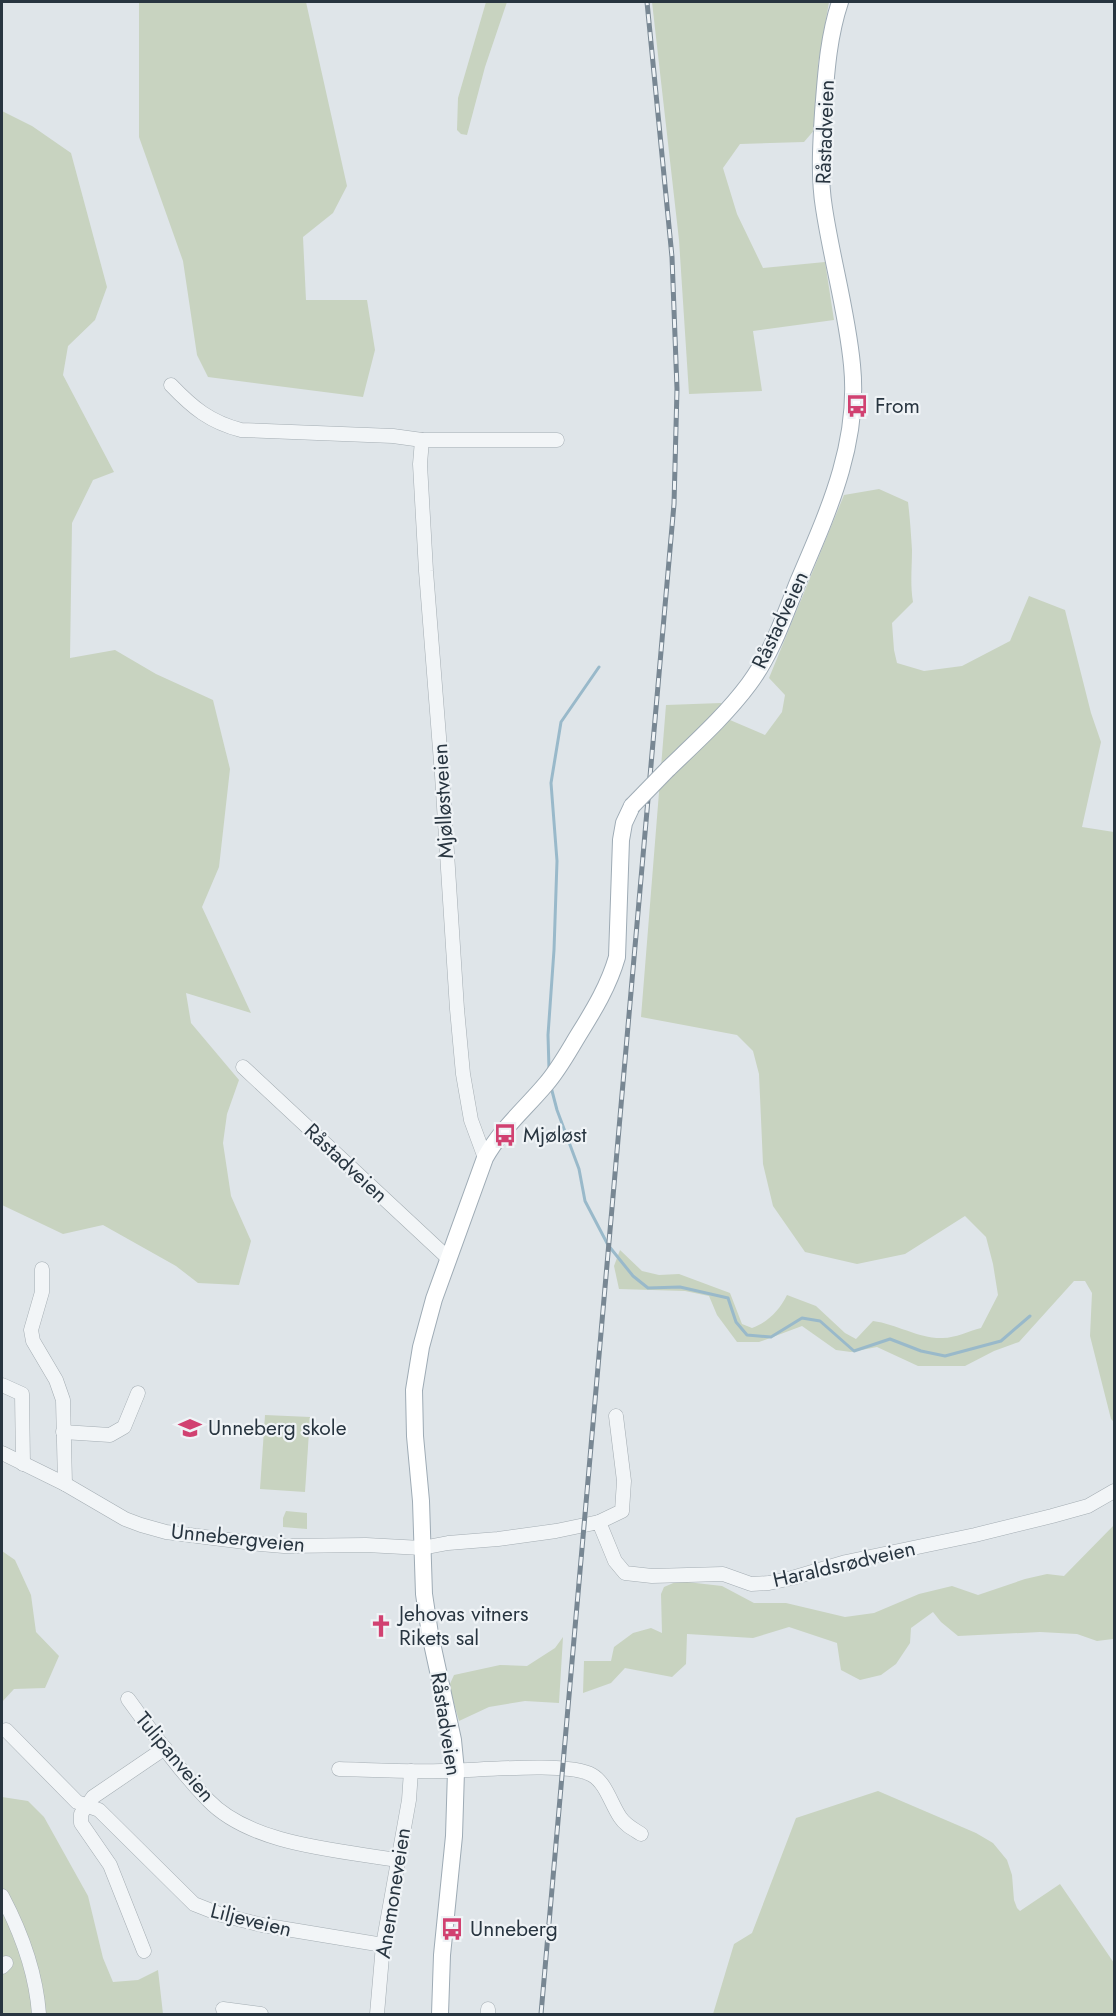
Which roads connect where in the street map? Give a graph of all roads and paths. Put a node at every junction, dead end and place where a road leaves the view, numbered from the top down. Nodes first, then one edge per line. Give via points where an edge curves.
1 (840, 2) edge
2 (171, 386) dead end
3 (422, 440) junction
4 (557, 440) dead end
5 (243, 1067) dead end
6 (485, 1158) junction
7 (449, 1259) junction
8 (42, 1269) dead end
9 (2, 1386) edge
10 (138, 1393) dead end
11 (616, 1416) dead end
12 (63, 1432) junction
13 (2, 1453) edge
14 (23, 1464) junction
15 (66, 1484) junction
16 (1114, 1491) edge
17 (599, 1522) junction
18 (422, 1548) junction
19 (128, 1699) dead end
20 (6, 1730) dead end
21 (165, 1749) junction
22 (339, 1769) dead end
23 (411, 1771) junction
24 (456, 1771) junction
25 (87, 1806) junction
26 (641, 1834) dead end
27 (397, 1860) junction
28 (2, 1896) edge
29 (383, 1945) junction
30 (144, 1951) dead end
31 (223, 2009) dead end
32 (39, 2014) edge
33 (261, 2014) edge
34 (377, 2014) edge
35 (441, 2014) edge

1 - 6 main road, Råstadveien, bridge via 829,45 821,170 852,367 852,414 843,464 826,517 765,660 728,710 627,815 621,840 617,957 613,971 558,1069 506,1125
2 - 3 street via 192,407 222,425 241,430
3 - 4 street
3 - 6 street, Mjølløstveien via 425,559 457,1009 471,1120
5 - 7 street, Råstadveien
6 - 7 main road, Råstadveien
7 - 18 main road, Råstadveien via 425,1330 414,1390
8 - 12 street via 33,1341 63,1400
9 - 14 street via 22,1394
10 - 12 street via 124,1427 110,1435
11 - 17 street via 624,1480 622,1511
12 - 15 street
13 - 14 street, Unnebergveien
14 - 15 street, Unnebergveien
15 - 18 street, Unnebergveien via 125,1519 166,1532 284,1546
16 - 17 street, Haraldsrødveien via 1088,1506 1053,1516 769,1583 751,1584 723,1574 625,1573 615,1561
17 - 18 street
18 - 24 main road, Råstadveien via 427,1617
19 - 21 street, Tulipanveien
20 - 25 street, Liljeveien via 77,1802
21 - 25 street via 93,1797
21 - 27 street, Tulipanveien via 209,1801 239,1823 289,1842
22 - 23 street
23 - 24 street
23 - 27 street, Anemoneveien
24 - 26 street via 528,1768 589,1774 599,1781 628,1827
24 - 35 main road, Råstadveien
25 - 29 street, Liljeveien via 99,1810 180,1892 206,1910 262,1925
25 - 30 street via 81,1823 110,1865
27 - 29 street, Anemoneveien
28 - 32 street via 32,1969
29 - 34 street, Anemoneveien
31 - 33 street

